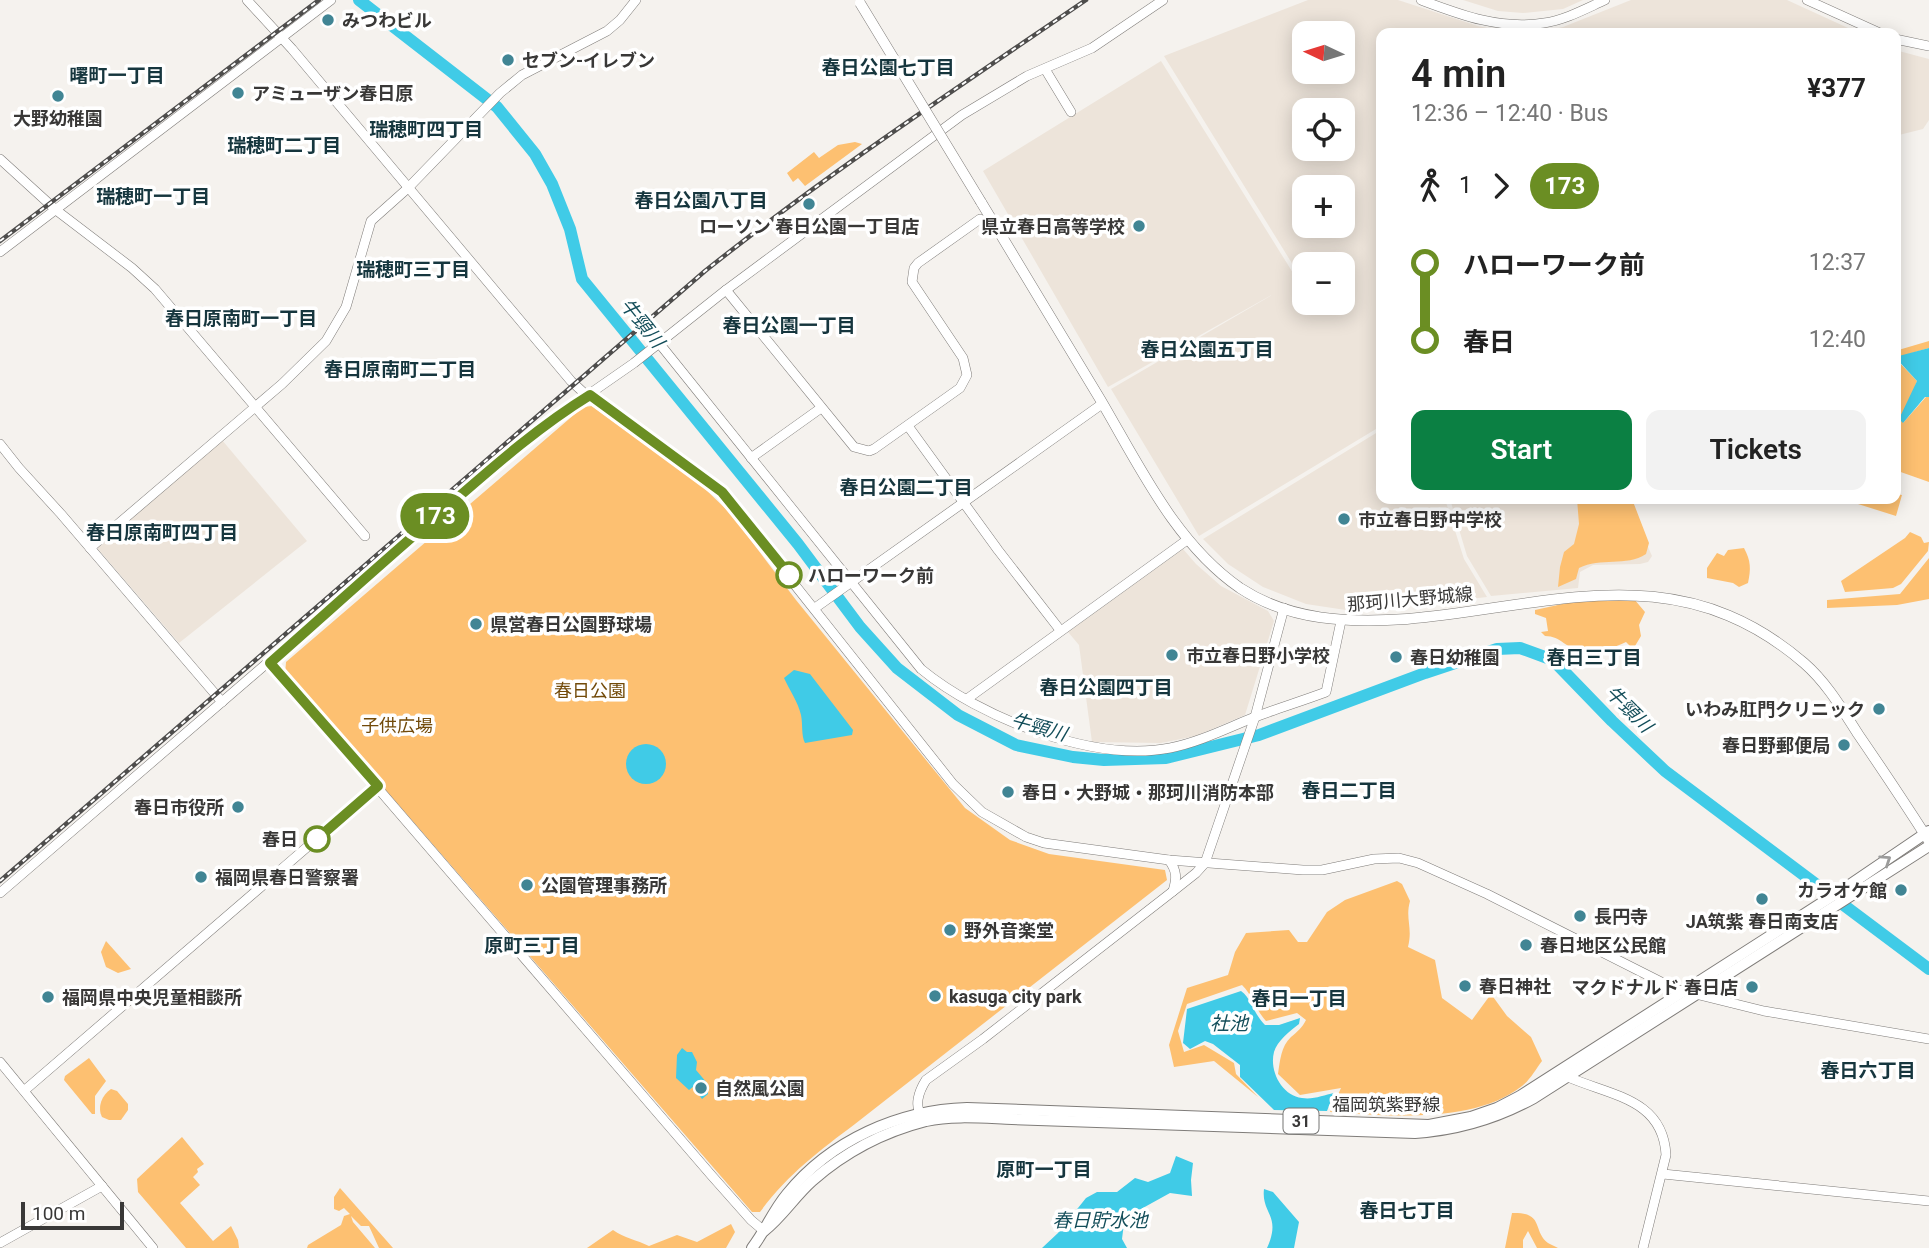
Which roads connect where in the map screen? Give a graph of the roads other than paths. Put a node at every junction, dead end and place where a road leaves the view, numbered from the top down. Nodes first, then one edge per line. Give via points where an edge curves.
1 (247, 0) edge
2 (331, 0) edge
3 (636, 0) edge
4 (1163, 0) edge
5 (1421, 0) edge
6 (1605, 0) edge
7 (1807, 0) edge
8 (860, 1) edge
9 (1869, 28) edge
10 (282, 38) junction
11 (1901, 40) edge
12 (1929, 46) edge
13 (1045, 69) junction
14 (1071, 112) dead end
15 (0, 159) edge
16 (408, 188) junction
17 (56, 209) junction
18 (980, 219) dead end
19 (0, 252) edge
20 (726, 290) junction
21 (659, 343) junction
22 (590, 395) junction
23 (1102, 404) junction
24 (255, 408) junction
25 (821, 408) junction
26 (908, 426) junction
27 (0, 444) edge
28 (751, 458) junction
29 (964, 502) junction
30 (365, 536) dead end
31 (1187, 540) junction
32 (90, 548) junction
33 (851, 582) junction
34 (816, 608) junction
35 (1284, 608) junction
36 (1341, 621) junction
37 (1060, 631) junction
38 (270, 663) junction
39 (967, 699) junction
40 (222, 702) junction
41 (1255, 717) junction
42 (378, 786) junction
43 (1928, 838) edge
44 (1169, 860) junction
45 (1205, 863) junction
46 (1172, 892) junction
47 (0, 893) edge
48 (1689, 993) junction
49 (1929, 1039) edge
50 (0, 1062) edge
51 (1568, 1077) junction
52 (25, 1090) junction
53 (923, 1117) junction
54 (1663, 1174) junction
55 (102, 1186) junction
56 (1929, 1201) edge
57 (764, 1231) junction
58 (0, 1243) edge
59 (153, 1248) edge
60 (752, 1248) edge
61 (1643, 1248) edge

1 - 10 street
2 - 10 street
3 - 16 street via 607,31 533,67 500,93
4 - 13 street via 1092,48
5 - 6 street via 1468,17 1520,26 1569,16
7 - 9 street
8 - 23 main road, 那珂川大野城線, bridge
10 - 16 street
10 - 17 street
11 - 12 street
13 - 14 street
13 - 20 street via 962,115
15 - 17 street
16 - 22 street via 571,381
16 - 24 street via 371,222 346,307 326,341
17 - 19 street
17 - 24 street via 155,289
18 - 26 street via 914,268 912,282 963,358 967,375 960,388
20 - 21 street
20 - 25 street
21 - 22 street
21 - 28 street
22 - 34 street via 722,492
22 - 38 street via 521,444
23 - 29 street
23 - 31 main road, 那珂川大野城線
24 - 30 street
24 - 32 street
25 - 26 street via 861,450 874,449
25 - 28 street
26 - 29 street
27 - 32 street
28 - 33 street
29 - 33 street
29 - 37 street
31 - 35 main road, 那珂川大野城線 via 1239,587
31 - 37 street
32 - 40 street
33 - 34 street
33 - 39 street via 921,669
34 - 44 street via 953,784 982,812 1044,844
35 - 36 main road, 那珂川大野城線
35 - 41 street
36 - 41 street via 1326,692
36 - 43 main road, 那珂川大野城線 via 1446,615 1627,594 1692,602 1717,611 1751,626 1806,665 1829,690
37 - 39 street
38 - 40 street
38 - 42 street
39 - 41 street via 1053,738 1095,748 1168,748
40 - 47 street
41 - 45 street
42 - 52 street
42 - 57 street
43 - 48 main road, 福岡筑紫野線 / 31
44 - 45 street
44 - 46 street via 1177,878
45 - 46 street
45 - 48 street via 1322,870 1374,859 1418,863
46 - 53 street via 926,1080 917,1101
48 - 49 street
48 - 51 main road, 福岡筑紫野線 / 31
48 - 53 main road, 福岡筑紫野線 / 31 via 1497,1108 1429,1125 967,1108
50 - 52 street
51 - 53 main road, 福岡筑紫野線 / 31 via 1507,1113 1434,1132
51 - 54 street via 1640,1106 1651,1115 1665,1141
52 - 55 street
53 - 57 main road, 福岡筑紫野線 / 31 via 843,1157 809,1184
54 - 56 street
54 - 61 street
55 - 58 street
55 - 59 street
57 - 60 main road, 福岡筑紫野線 / 31

